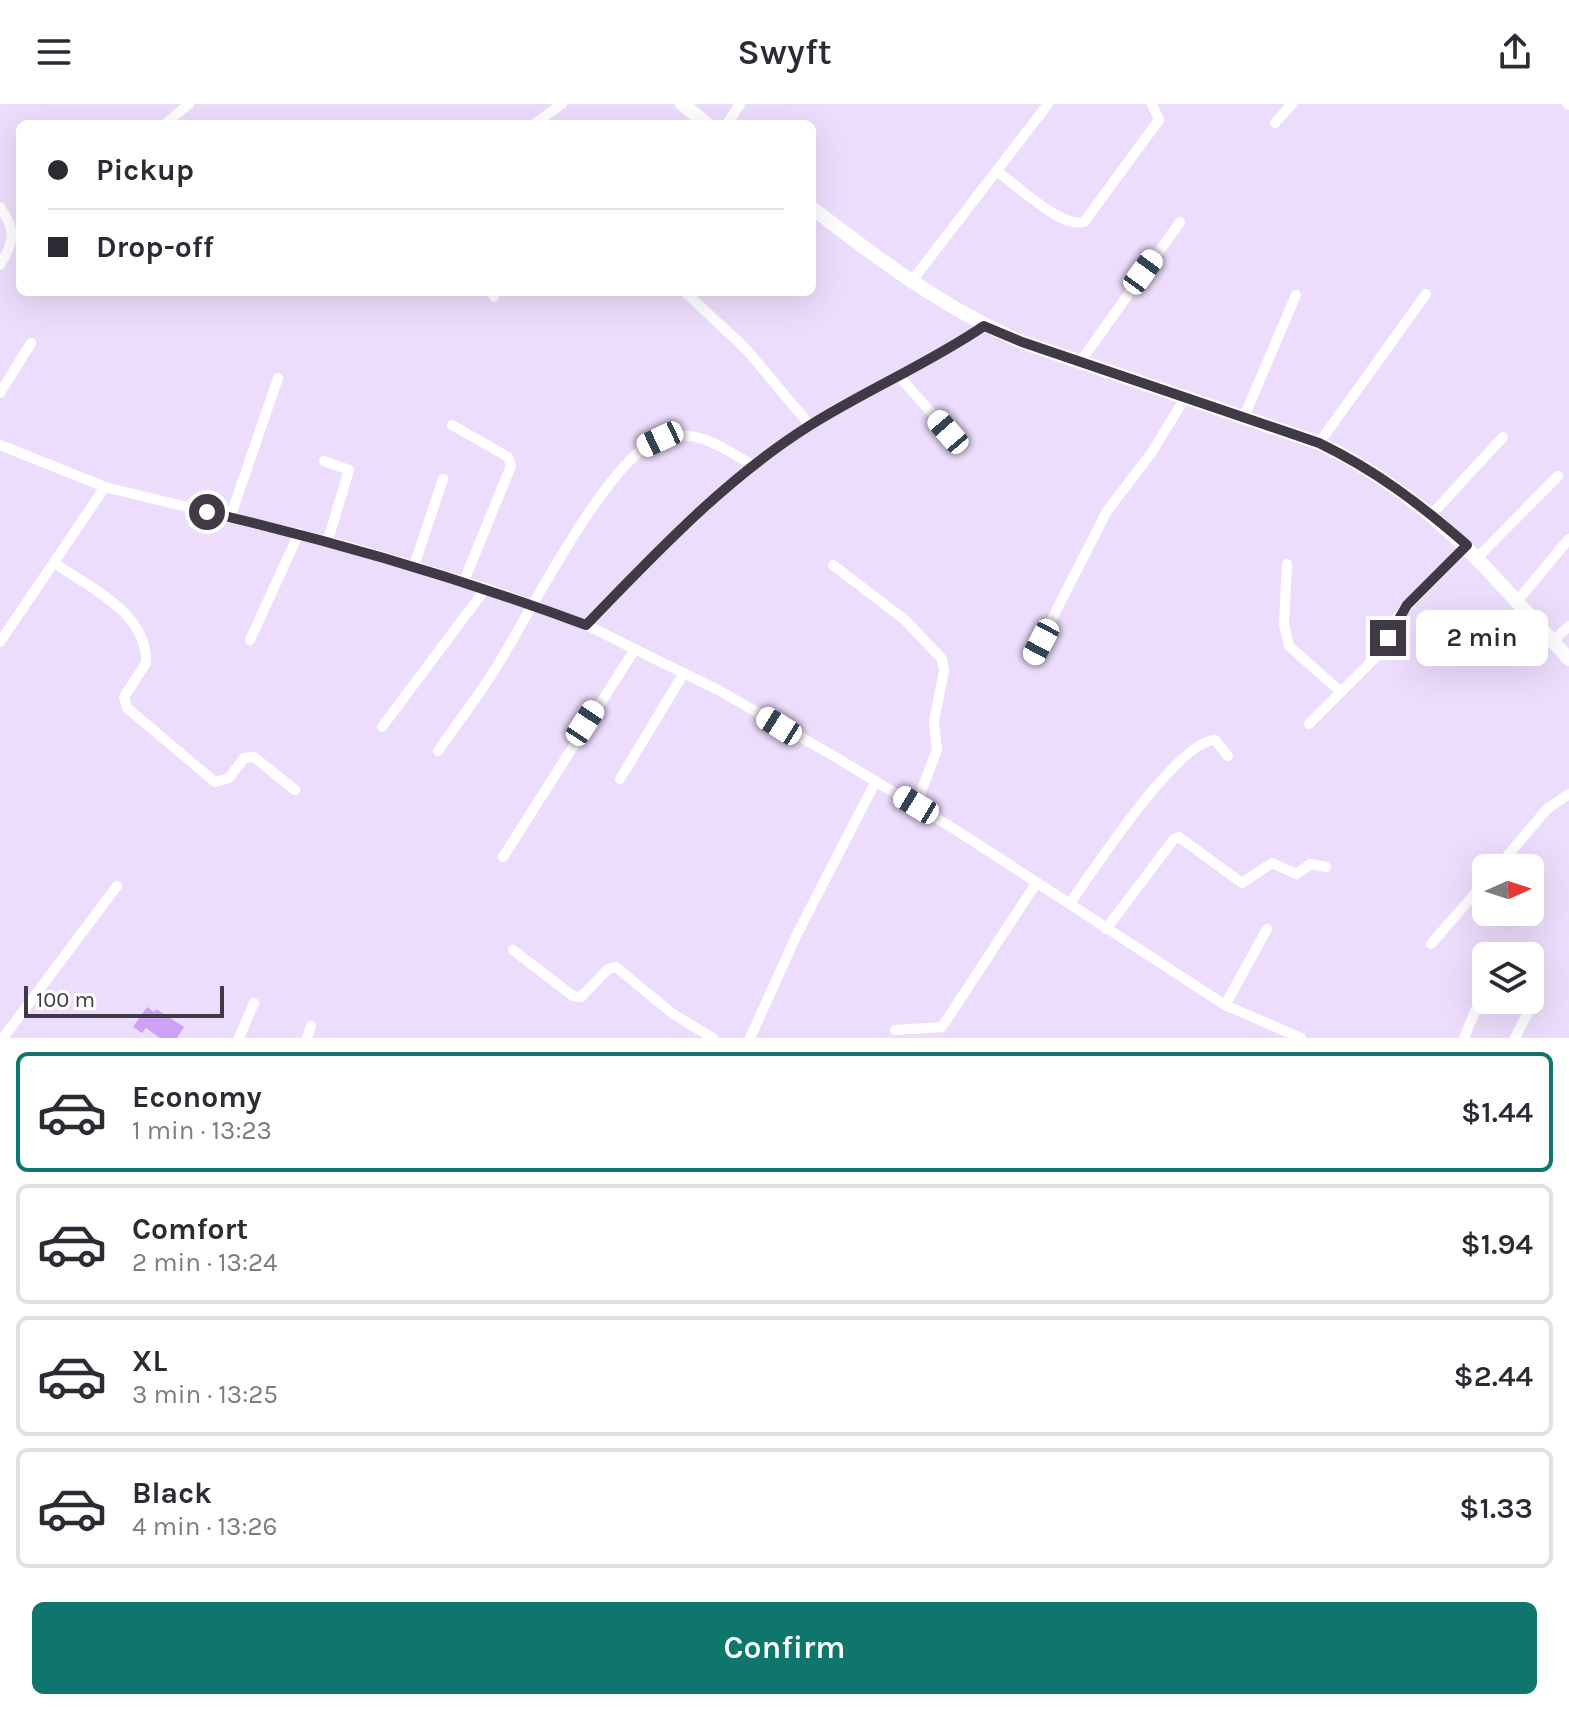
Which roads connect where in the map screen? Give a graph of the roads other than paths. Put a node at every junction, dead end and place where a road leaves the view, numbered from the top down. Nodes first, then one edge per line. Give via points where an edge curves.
1 (189, 104) edge
2 (562, 104) edge
3 (682, 104) edge
4 (1048, 104) edge
5 (1152, 104) edge
6 (1292, 104) edge
7 (170, 120) edge
8 (540, 120) edge
9 (702, 120) edge
10 (1275, 123) dead end
11 (997, 171) junction
12 (0, 207) edge
13 (816, 211) edge
14 (1180, 222) dead end
15 (0, 265) edge
16 (911, 282) junction
17 (1426, 294) dead end
18 (1296, 295) dead end
19 (689, 296) edge
20 (984, 326) junction
21 (31, 343) dead end
22 (1080, 362) junction
23 (900, 377) junction
24 (278, 378) dead end
25 (0, 393) edge
26 (1185, 398) junction
27 (1244, 417) junction
28 (452, 425) dead end
29 (810, 425) junction
30 (948, 432) dead end
31 (1503, 437) dead end
32 (1319, 443) junction
33 (0, 445) edge
34 (324, 461) dead end
35 (752, 465) junction
36 (1558, 476) dead end
37 (443, 479) dead end
38 (105, 487) junction
39 (1432, 514) junction
40 (230, 518) junction
41 (299, 533) junction
42 (1569, 539) edge
43 (328, 540) junction
44 (1467, 545) junction
45 (1478, 557) junction
46 (56, 564) junction
47 (1287, 564) dead end
48 (833, 565) dead end
49 (414, 566) junction
50 (464, 581) junction
51 (486, 588) junction
52 (1518, 600) junction
53 (534, 606) junction
54 (586, 625) junction
55 (1569, 626) edge
56 (250, 640) dead end
57 (1553, 641) junction
58 (0, 642) edge
59 (635, 649) junction
60 (1569, 659) edge
61 (1031, 660) dead end
62 (684, 673) junction
63 (1341, 692) junction
64 (1309, 724) dead end
65 (382, 727) dead end
66 (438, 751) dead end
67 (1228, 756) dead end
68 (620, 779) dead end
69 (876, 781) junction
70 (295, 790) dead end
71 (1569, 794) edge
72 (916, 805) junction
73 (1509, 854) edge
74 (503, 857) dead end
75 (1326, 867) dead end
76 (1037, 882) junction
77 (117, 886) dead end
78 (1472, 897) edge
79 (1070, 903) junction
80 (1106, 929) junction
81 (1267, 929) dead end
82 (1431, 944) dead end
83 (513, 950) dead end
84 (254, 1003) dead end
85 (1225, 1005) junction
86 (1474, 1014) edge
87 (1527, 1014) edge
88 (311, 1026) dead end
89 (895, 1030) dead end
90 (1288, 1036) edge
91 (3, 1038) edge
92 (239, 1038) edge
93 (307, 1038) edge
94 (713, 1038) edge
95 (750, 1038) edge
96 (1301, 1038) edge
97 (1464, 1038) edge
98 (1515, 1038) edge

1 - 7 street
2 - 8 street
3 - 9 main road
4 - 11 street
5 - 11 street via 1159,120 1084,222 1058,216
6 - 10 street
11 - 16 street
12 - 15 street via 14,229 14,239
13 - 16 main road
14 - 22 street
16 - 20 main road
17 - 32 street
18 - 27 street
19 - 29 street via 745,348
20 - 22 main road
20 - 23 street
21 - 25 street
22 - 26 main road
23 - 29 street
23 - 30 street
24 - 40 street
26 - 27 main road
26 - 61 street via 1107,511
27 - 32 main road
28 - 50 street via 508,457 511,466
29 - 35 street
31 - 39 street
32 - 39 main road via 1365,465
33 - 38 street
34 - 43 street via 349,470
35 - 53 street via 707,438 684,435 643,447 563,551
35 - 54 street
36 - 45 street
37 - 49 street
38 - 40 street
38 - 46 street
39 - 44 main road
40 - 41 street
41 - 43 street
41 - 56 street
42 - 52 street
43 - 49 street
44 - 45 main road
44 - 63 street via 1407,605 1377,656
45 - 52 main road
46 - 58 street
46 - 70 street via 127,614 139,631 146,663 124,697 127,708 215,782 229,778 244,758 254,757
47 - 63 street via 1284,624 1289,646
48 - 72 street via 905,620 942,659 934,721 937,750
49 - 50 street
50 - 51 street
51 - 53 street
51 - 65 street
52 - 57 main road
53 - 54 street
53 - 66 street
54 - 59 street
55 - 57 street
57 - 60 main road
59 - 62 street
59 - 74 street
62 - 68 street
62 - 69 street
63 - 64 street
67 - 79 street via 1215,740 1197,745 1138,807
69 - 72 street
69 - 95 street
71 - 73 street via 1547,809
72 - 76 street
75 - 80 street via 1311,864 1296,874 1272,863 1242,883 1179,837
76 - 79 street
76 - 89 street via 942,1027
77 - 91 street
78 - 82 street
79 - 80 street
80 - 85 street
81 - 85 street
83 - 94 street via 573,996 581,997 616,967 673,1014
84 - 92 street
85 - 90 street
86 - 97 street
87 - 98 street
88 - 93 street
90 - 96 street

